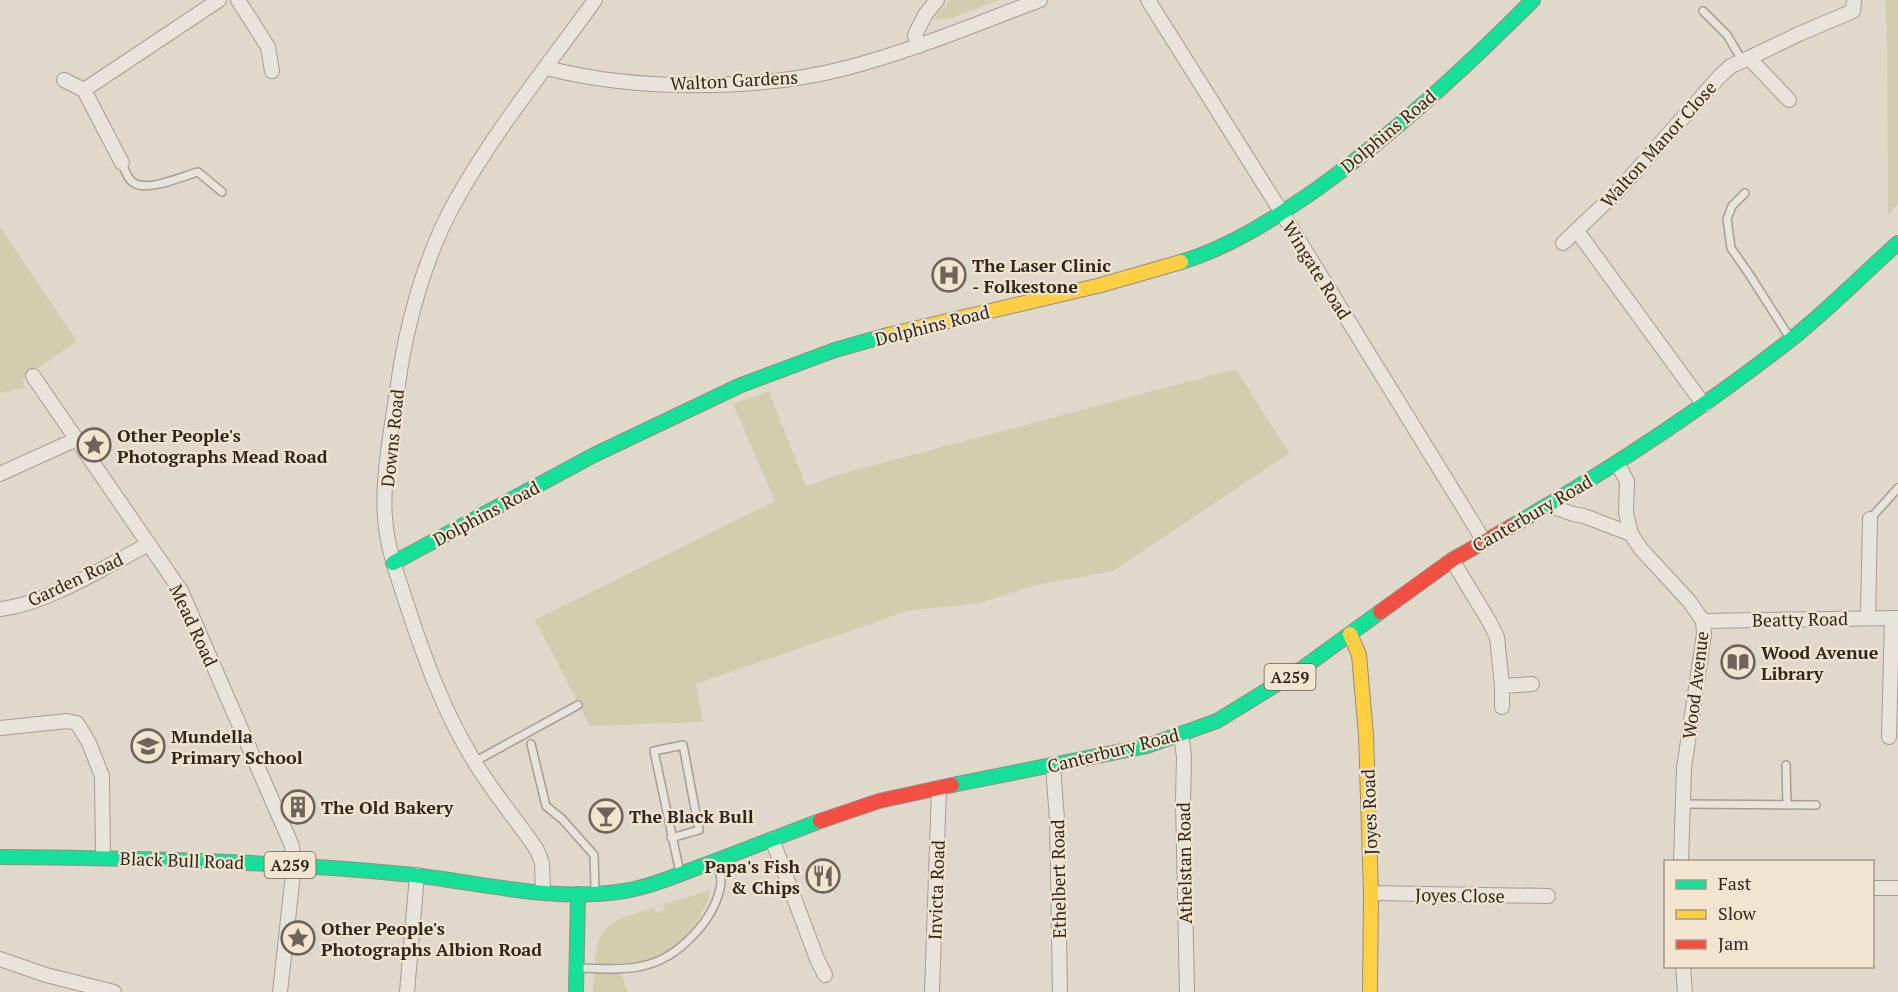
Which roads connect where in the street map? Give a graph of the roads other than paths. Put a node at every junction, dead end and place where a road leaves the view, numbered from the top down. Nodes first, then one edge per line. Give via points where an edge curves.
1 (219, 0) edge
2 (238, 0) edge
3 (595, 0) edge
4 (937, 0) edge
5 (1040, 0) edge
6 (1148, 0) edge
7 (1533, 0) edge
8 (1854, 0) edge
9 (1703, 10) dead end
10 (919, 46) junction
11 (1746, 59) junction
12 (547, 68) junction
13 (272, 71) dead end
14 (64, 80) dead end
15 (84, 90) junction
16 (1789, 100) dead end
17 (122, 164) joint
18 (222, 192) dead end
19 (1745, 193) dead end
20 (1282, 213) junction
21 (1577, 231) junction
22 (1563, 243) dead end
23 (1898, 243) edge
24 (1791, 339) junction
25 (33, 376) dead end
26 (1704, 405) junction
27 (77, 439) junction
28 (1617, 463) junction
29 (0, 474) edge
30 (1898, 488) edge
31 (1548, 505) junction
32 (1870, 519) joint
33 (1631, 534) junction
34 (1484, 541) junction
35 (149, 544) junction
36 (1452, 560) junction
37 (393, 563) junction
38 (0, 609) edge
39 (1868, 617) junction
40 (1895, 618) edge
41 (1703, 621) junction
42 (1350, 634) junction
43 (1532, 684) dead end
44 (1503, 686) junction
45 (578, 705) dead end
46 (1502, 707) dead end
47 (0, 728) edge
48 (1181, 734) junction
49 (1890, 737) dead end
50 (531, 744) dead end
51 (474, 762) junction
52 (1786, 765) dead end
53 (1053, 766) junction
54 (939, 788) junction
55 (1683, 804) junction
56 (1787, 805) junction
57 (1816, 805) dead end
58 (671, 838) junction
59 (772, 839) junction
60 (0, 857) edge
61 (102, 858) junction
62 (716, 860) junction
63 (1681, 860) edge
64 (294, 865) junction
65 (680, 874) junction
66 (417, 875) junction
67 (1874, 888) edge
68 (1898, 888) edge
69 (543, 892) junction
70 (1371, 892) junction
71 (578, 894) junction
72 (596, 894) junction
73 (1548, 896) dead end
74 (0, 959) edge
75 (577, 968) junction
76 (1683, 968) edge
77 (825, 975) dead end
78 (114, 992) edge
79 (280, 992) edge
80 (407, 992) edge
81 (576, 992) edge
82 (932, 992) edge
83 (1060, 992) edge
84 (1187, 992) edge
85 (1370, 992) edge
86 (1685, 992) edge

1 - 15 street
2 - 13 street via 268,47
3 - 12 street, Downs Road
4 - 10 street via 915,35
5 - 10 street, Walton Gardens
6 - 20 street, Wingate Road
7 - 20 main road, Dolphins Road via 1407,118
8 - 11 street, Walton Manor Close via 1853,11
9 - 11 lane
10 - 12 street, Walton Gardens via 845,69 761,82 633,84
11 - 16 street
11 - 21 street, Walton Manor Close via 1720,76 1618,191
12 - 37 street, Downs Road via 518,103 454,203 409,325 386,467 385,519
14 - 15 street
15 - 17 street
17 - 18 lane via 136,185 152,186 198,172
19 - 24 lane via 1732,206 1727,219 1731,248
20 - 34 street, Wingate Road
20 - 37 main road, Dolphins Road via 1203,255 1101,285 913,328 836,350 741,385 594,455
21 - 22 street, Walton Manor Close
21 - 26 street
23 - 24 main road, Canterbury Road / A259
24 - 26 main road, Canterbury Road / A259
25 - 27 street, Mead Road
26 - 28 main road, Canterbury Road / A259
27 - 29 street
27 - 35 street, Mead Road
28 - 31 main road, Canterbury Road / A259
28 - 33 street, Wood Avenue via 1627,481 1626,513
30 - 32 lane
31 - 33 street
31 - 34 main road, Canterbury Road / A259
32 - 39 street
33 - 41 street, Wood Avenue
34 - 36 main road, Canterbury Road / A259
35 - 38 street, Garden Road via 60,590
35 - 64 street, Mead Road via 181,591 196,624 292,846
36 - 42 main road, Canterbury Road / A259
36 - 44 street via 1497,637
37 - 51 street, Downs Road via 436,689
39 - 40 street, Beatty Road
39 - 41 street, Beatty Road
40 - 49 street
41 - 55 street, Wood Avenue
42 - 48 main road, Canterbury Road / A259 via 1258,698 1216,721
42 - 70 main road, Joyes Road via 1361,668
43 - 44 street
44 - 46 street
45 - 51 lane
47 - 61 street via 77,723 102,776
48 - 53 main road, Canterbury Road / A259 via 1147,746
48 - 84 street, Athelstan Road
50 - 72 lane via 546,806 594,855
51 - 69 street, Downs Road via 537,850 542,863
52 - 56 lane
53 - 54 main road, Canterbury Road / A259
53 - 83 street, Ethelbert Road via 1058,820
54 - 59 main road, Canterbury Road / A259 via 879,801
54 - 82 street, Invicta Road
55 - 56 lane
55 - 63 street, Wood Avenue
56 - 57 lane
58 - 58 lane via 654,751 683,745 699,830
58 - 65 lane
59 - 62 main road, Canterbury Road / A259
59 - 77 street
60 - 61 main road, Black Bull Road / A259
61 - 64 main road, Black Bull Road / A259
62 - 65 main road, Canterbury Road / A259
62 - 75 lane via 721,881 717,895 706,918 687,942 643,966
64 - 66 main road, Black Bull Road / A259
64 - 79 street, Mead Road
65 - 72 main road, Canterbury Road / A259 via 636,888
66 - 69 main road, Black Bull Road / A259
66 - 80 street
67 - 68 street
69 - 71 main road, Black Bull Road / A259
70 - 73 street, Joyes Close
70 - 85 main road, Joyes Road
71 - 72 main road, Canterbury Road / A259
71 - 75 main road
74 - 78 street
75 - 81 main road
76 - 86 street

